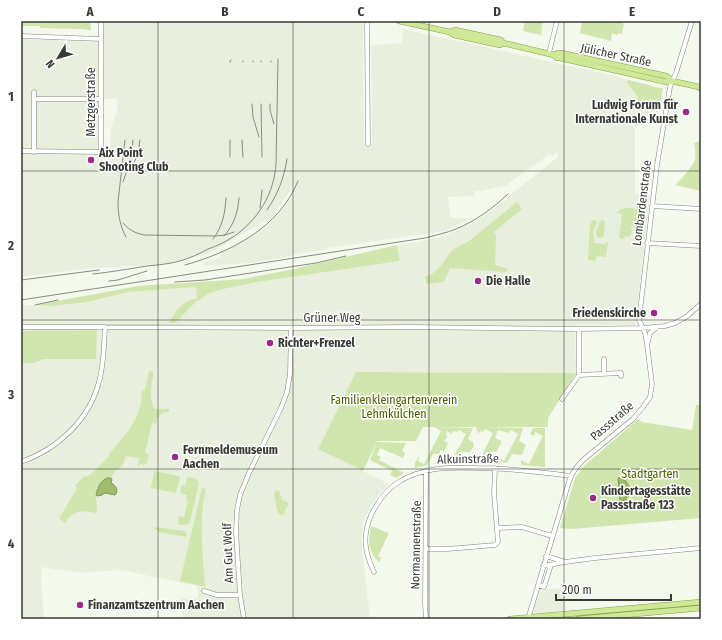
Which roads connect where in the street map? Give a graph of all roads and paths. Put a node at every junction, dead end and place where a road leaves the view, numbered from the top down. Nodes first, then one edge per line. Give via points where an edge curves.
1 (100, 21) edge
2 (368, 21) edge
3 (399, 21) edge
4 (557, 21) edge
5 (692, 21) edge
6 (21, 36) edge
7 (101, 38) junction
8 (552, 54) junction
9 (672, 81) junction
10 (700, 87) edge
11 (34, 92) dead end
12 (34, 99) junction
13 (100, 99) junction
14 (368, 144) dead end
15 (21, 151) edge
16 (34, 152) junction
17 (652, 206) junction
18 (701, 209) edge
19 (647, 243) junction
20 (701, 246) edge
21 (701, 304) edge
22 (21, 327) edge
23 (105, 327) junction
24 (657, 327) junction
25 (290, 328) junction
26 (642, 328) junction
27 (579, 329) junction
28 (647, 344) junction
29 (604, 359) dead end
30 (604, 374) junction
31 (579, 375) junction
32 (621, 376) dead end
33 (562, 399) dead end
34 (21, 462) edge
35 (495, 468) junction
36 (426, 471) junction
37 (571, 476) junction
38 (497, 528) junction
39 (552, 536) junction
40 (701, 548) edge
41 (426, 549) junction
42 (546, 556) junction
43 (565, 562) junction
44 (551, 565) junction
45 (543, 566) junction
46 (374, 572) dead end
47 (538, 584) junction
48 (204, 591) dead end
49 (240, 595) junction
50 (701, 602) edge
51 (701, 608) edge
52 (616, 617) edge
53 (528, 618) edge
54 (244, 619) edge
55 (426, 619) edge
56 (510, 619) edge
57 (578, 619) edge

1 - 7 street, Metzgerstraße
2 - 14 street
3 - 8 main road, Jülicher Straße via 450,32 455,30
4 - 8 street
5 - 9 street, Lombardenstraße
6 - 7 street
7 - 13 street, Metzgerstraße
8 - 9 main road, Jülicher Straße via 557,58 665,82
9 - 10 main road, Jülicher Straße
9 - 17 street, Lombardenstraße
11 - 12 street
12 - 13 street
12 - 16 street
13 - 16 street, Metzgerstraße via 101,152
15 - 16 street, Metzgerstraße
17 - 18 street
17 - 19 street, Lombardenstraße
19 - 20 street
19 - 26 street, Lombardenstraße via 639,320
21 - 24 street via 675,323
22 - 23 street, Grüner Weg
23 - 25 street, Grüner Weg
23 - 34 street via 99,383 86,412 60,441 42,453
24 - 26 street
24 - 28 street via 650,333
25 - 27 street, Grüner Weg
25 - 49 street, Am Gut Wolf via 290,374 287,392 240,495 236,532
26 - 27 street, Grüner Weg
26 - 28 street, Passstraße
27 - 31 street
28 - 37 street, Passstraße via 652,384 650,397 633,418 583,460
29 - 30 street
30 - 31 street
30 - 32 street via 621,373
31 - 33 street
35 - 36 street, Alkuinstraße via 456,467
35 - 37 street, Alkuinstraße
35 - 38 street
36 - 41 street, Normannenstraße
36 - 46 street, Alkuinstraße via 396,483 375,508 365,540 365,549
37 - 39 street, Passstraße
38 - 39 street via 522,527
38 - 41 street via 498,542 495,545
39 - 42 street, Passstraße
40 - 43 street
41 - 55 street, Normannenstraße
42 - 43 street
42 - 45 street, Passstraße
43 - 44 street
44 - 45 street
44 - 47 street, Passstraße via 544,586
45 - 47 street, Passstraße
47 - 53 street, Passstraße
48 - 49 street, Am Gut Wolf
49 - 54 street, Am Gut Wolf
50 - 53 main road
51 - 52 main road
52 - 57 main road
53 - 56 main road

